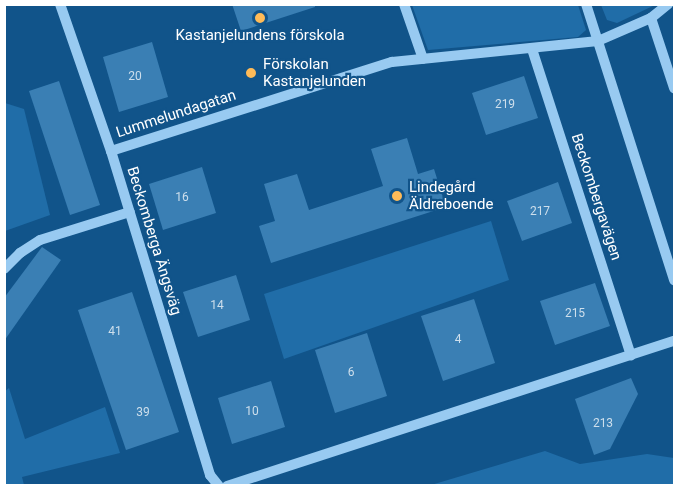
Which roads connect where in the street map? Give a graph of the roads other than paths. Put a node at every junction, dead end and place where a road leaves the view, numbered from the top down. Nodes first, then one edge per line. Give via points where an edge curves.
1 (60, 4) edge
2 (404, 4) edge
3 (586, 4) edge
4 (668, 4) edge
5 (651, 18) junction
6 (597, 41) junction
7 (532, 49) junction
8 (423, 59) junction
9 (675, 88) edge
10 (111, 151) junction
11 (130, 212) junction
12 (4, 269) edge
13 (675, 280) edge
14 (675, 341) edge
15 (631, 355) junction
16 (219, 486) edge
17 (227, 486) edge

1 - 10 street, Beckomberga Ängsväg
2 - 8 street
3 - 6 street
4 - 5 street
5 - 6 street
5 - 9 street
6 - 7 street, Lummelundagatan
6 - 13 street
7 - 8 street, Lummelundagatan
7 - 15 street, Beckombergavägen
8 - 10 street, Lummelundagatan via 392,62 312,85
10 - 11 street, Beckomberga Ängsväg
11 - 12 street via 40,240
11 - 16 street, Beckomberga Ängsväg via 210,475
14 - 15 street
15 - 17 street

